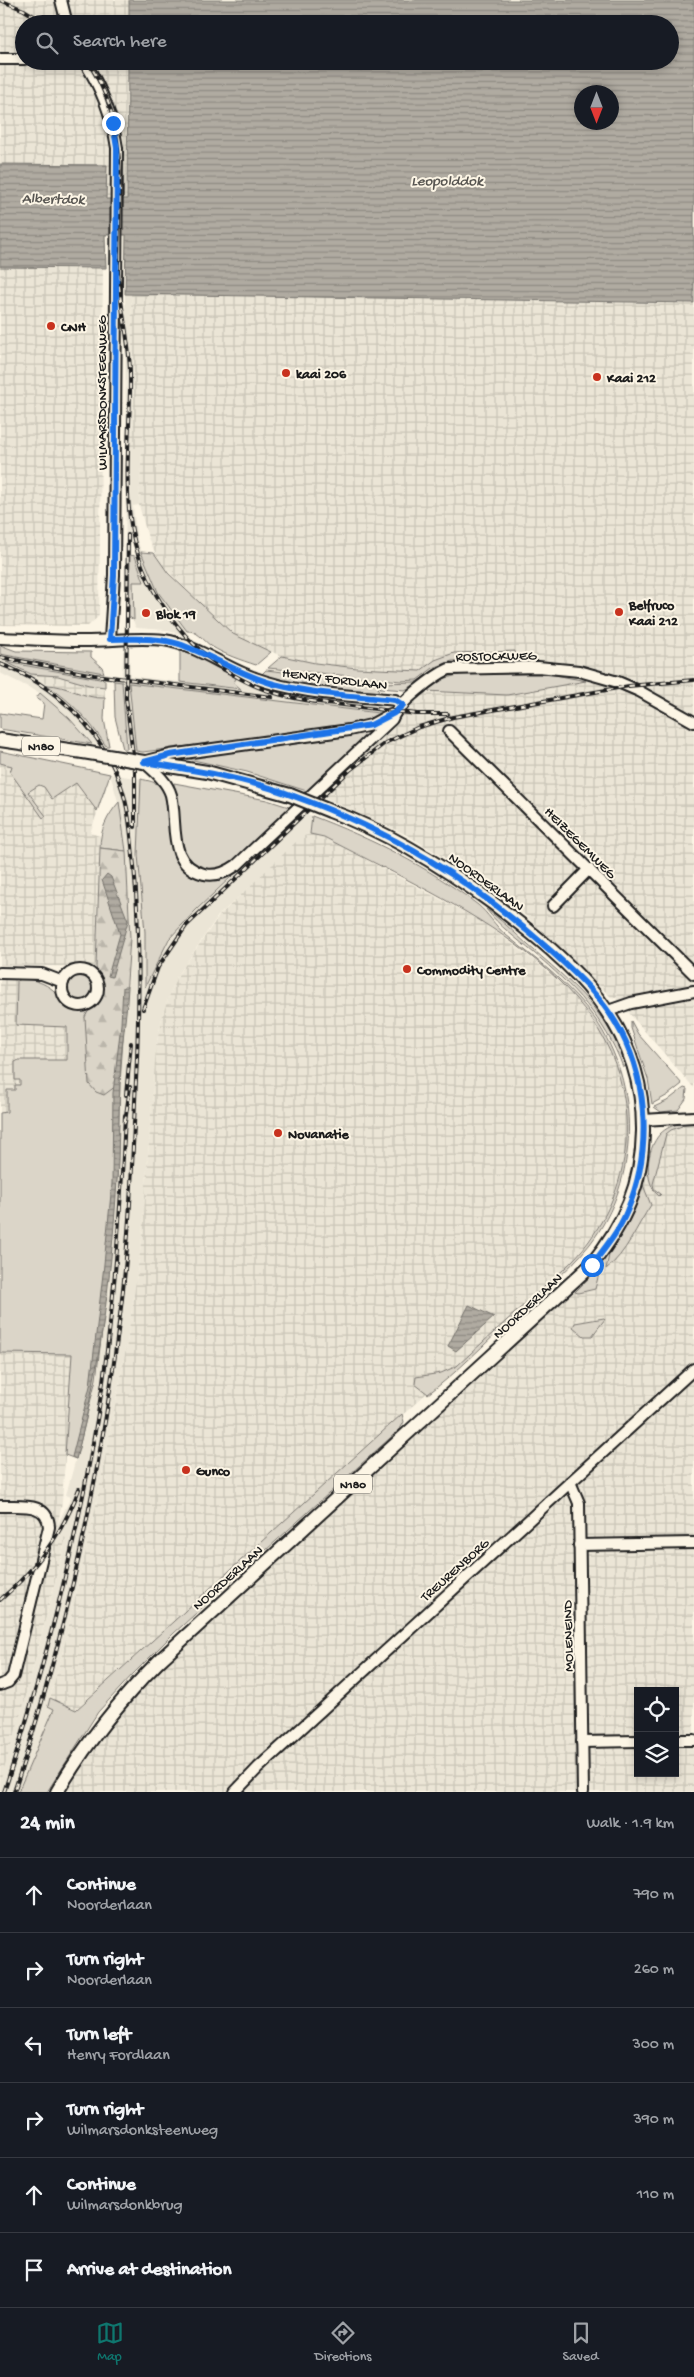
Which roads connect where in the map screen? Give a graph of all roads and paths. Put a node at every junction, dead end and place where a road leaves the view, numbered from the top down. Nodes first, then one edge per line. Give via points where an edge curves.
1 (61, 0) edge
2 (65, 15) edge
3 (0, 59) edge
4 (15, 60) edge
5 (90, 70) edge
6 (0, 638) edge
7 (110, 639) junction
8 (403, 705) junction
9 (394, 713) junction
10 (694, 722) edge
11 (449, 731) dead end
12 (0, 740) edge
13 (144, 762) junction
14 (589, 869) junction
15 (553, 906) dead end
16 (0, 973) edge
17 (694, 974) edge
18 (63, 982) dead end
19 (694, 990) edge
20 (608, 1011) junction
21 (694, 1117) edge
22 (643, 1120) junction
23 (694, 1369) edge
24 (570, 1482) junction
25 (0, 1506) edge
26 (694, 1543) edge
27 (579, 1545) junction
28 (2, 1685) edge
29 (679, 1740) edge
30 (694, 1740) edge
31 (634, 1741) edge
32 (582, 1742) junction
33 (57, 1792) edge
34 (236, 1792) edge
35 (583, 1792) edge

1 - 2 street
3 - 4 street
5 - 7 street, WILMARSDONKSTEENWEG via 99,85 113,123 117,148 114,575
6 - 7 street, HENRY FORDLAAN
7 - 8 street, HENRY FORDLAAN via 164,640 273,684 395,700
8 - 9 street, ROSTOCKWEG
8 - 10 street, ROSTOCKWEG via 432,678 449,670 559,668 626,685
9 - 13 street, NOORDERLAAN via 371,725 349,730 170,755
9 - 13 street, ROSTOCKWEG via 237,866 220,874 209,875 190,869 184,862 176,846 171,795
11 - 14 street, HEIZEGEMWEG
12 - 13 main road, NOORDERLAAN / N180, bridge
13 - 20 main road, NOORDERLAAN / N180, bridge via 207,772 290,795 406,845 446,869 520,924 579,976
14 - 15 street
14 - 17 street, HEIZEGEMWEG
16 - 18 street via 42,974
19 - 20 street
20 - 22 main road, NOORDERLAAN / N180 via 635,1065
21 - 22 street
22 - 33 main road, NOORDERLAAN / N180 via 643,1158 627,1211 592,1265 159,1661 112,1710
23 - 24 street, TREURENBORG
24 - 27 street, MOLENEIND via 579,1503
24 - 34 street, TREURENBORG via 258,1768
25 - 28 street via 42,1510 48,1517 49,1527 14,1670
26 - 27 street
27 - 32 street, MOLENEIND
29 - 30 street
31 - 32 street
32 - 35 street, MOLENEIND

